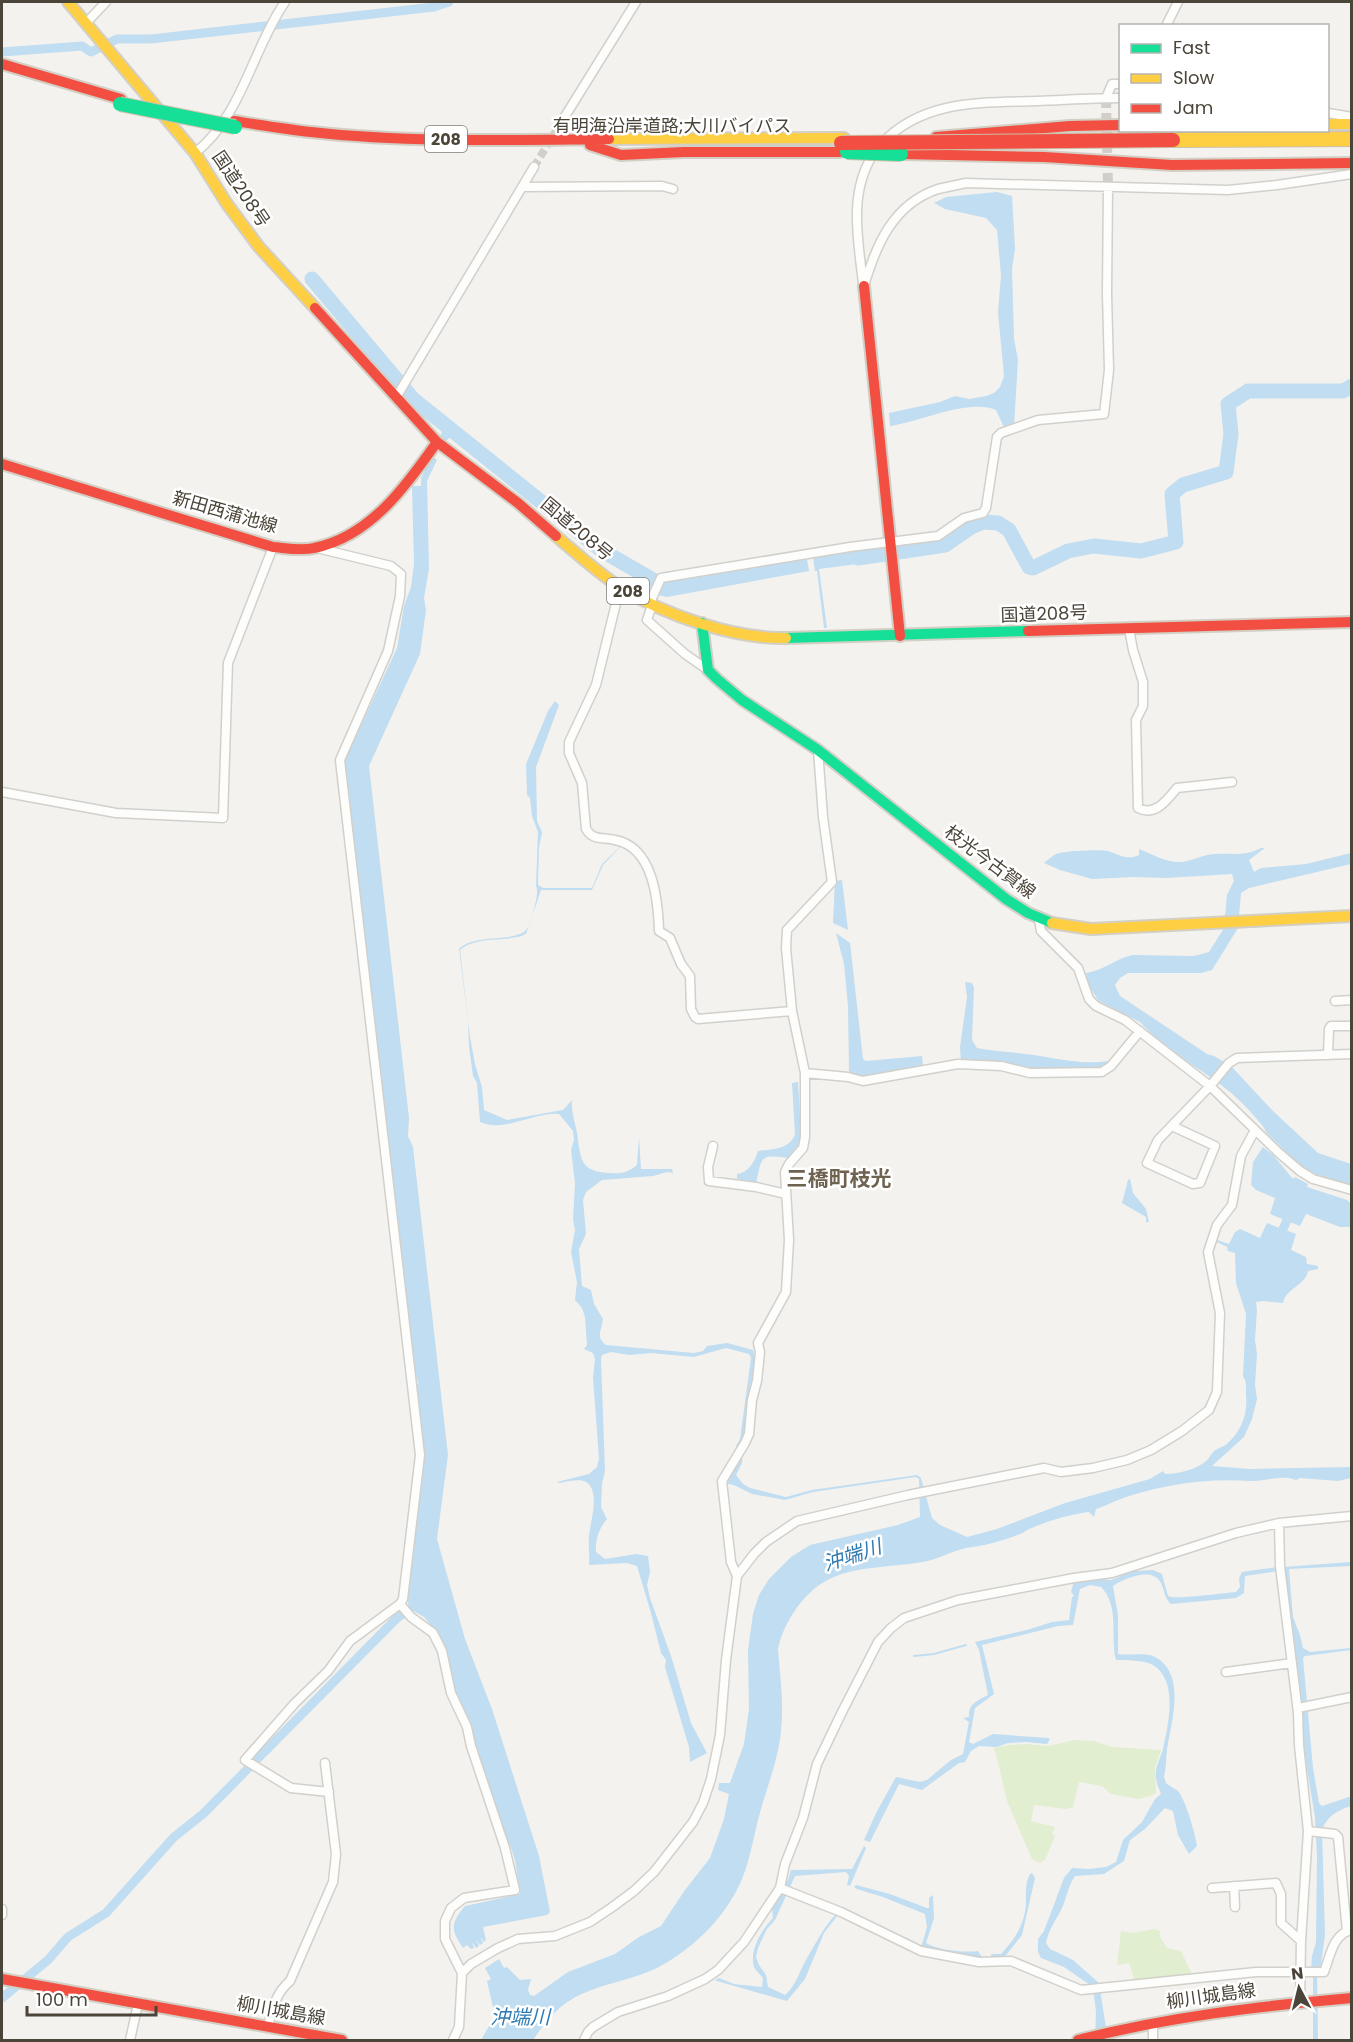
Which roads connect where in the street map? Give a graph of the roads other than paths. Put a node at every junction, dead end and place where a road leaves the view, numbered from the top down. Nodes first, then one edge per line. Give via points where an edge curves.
1 (68, 2) edge
2 (106, 2) edge
3 (285, 2) edge
4 (636, 2) edge
5 (1178, 2) edge
6 (86, 23) junction
7 (1167, 24) edge
8 (2, 64) edge
9 (2, 69) edge
10 (1119, 84) edge
11 (1106, 98) junction
12 (1119, 98) edge
13 (121, 102) junction
14 (1329, 113) edge
15 (1352, 117) edge
16 (234, 124) junction
17 (1329, 124) edge
18 (1119, 125) edge
19 (559, 126) tunnel mouth
20 (1350, 133) edge
21 (936, 137) junction
22 (842, 144) junction
23 (197, 151) junction
24 (1352, 163) edge
25 (534, 167) tunnel mouth
26 (1352, 174) edge
27 (522, 187) junction
28 (1108, 188) junction
29 (673, 189) dead end
30 (864, 286) junction
31 (397, 396) junction
32 (437, 442) junction
33 (2, 466) edge
34 (891, 542) junction
35 (273, 547) junction
36 (316, 548) junction
37 (620, 587) junction
38 (652, 602) junction
39 (1352, 622) edge
40 (702, 623) junction
41 (1129, 629) junction
42 (900, 636) junction
43 (708, 670) junction
44 (818, 750) junction
45 (1232, 782) dead end
46 (2, 792) edge
47 (1352, 916) edge
48 (1039, 920) junction
49 (1352, 1000) edge
50 (1335, 1001) dead end
51 (792, 1011) junction
52 (1352, 1026) edge
53 (1140, 1030) junction
54 (1352, 1054) edge
55 (1328, 1055) junction
56 (805, 1073) junction
57 (1210, 1086) junction
58 (1172, 1125) junction
59 (1256, 1130) junction
60 (713, 1146) dead end
61 (1352, 1190) edge
62 (786, 1194) junction
63 (1352, 1516) edge
64 (1279, 1523) junction
65 (737, 1576) junction
66 (402, 1606) junction
67 (1292, 1663) junction
68 (1226, 1672) dead end
69 (1352, 1697) edge
70 (1302, 1707) junction
71 (325, 1763) dead end
72 (329, 1792) junction
73 (1311, 1831) junction
74 (1234, 1887) junction
75 (780, 1888) junction
76 (1212, 1888) dead end
77 (1235, 1907) dead end
78 (2, 1910) edge
79 (2, 1915) edge
80 (1349, 1931) edge
81 (1301, 1941) junction
82 (462, 1973) junction
83 (1300, 1973) junction
84 (8, 1980) edge
85 (1352, 1998) edge
86 (1300, 2003) junction
87 (138, 2004) junction
88 (1153, 2023) junction
89 (268, 2026) junction
90 (130, 2040) edge
91 (342, 2040) edge
92 (453, 2040) edge
93 (584, 2040) edge
94 (1078, 2040) edge
95 (1153, 2040) edge

1 - 6 main road, 国道208号 / 208
2 - 6 street
3 - 23 street via 267,31 232,110 213,138
4 - 19 street
5 - 7 street
6 - 23 main road, 国道208号 / 208
8 - 13 main road, 有明海沿岸道路;大川バイパス / 208
9 - 13 main road, 有明海沿岸道路;大川バイパス / 208
10 - 11 street via 1112,84
11 - 12 street
11 - 30 street via 949,106 920,115 895,129 861,175 856,224
13 - 16 main road, 有明海沿岸道路;大川バイパス / 208
14 - 15 street
16 - 22 main road, 有明海沿岸道路;大川バイパス / 208 via 389,137
16 - 22 main road, 有明海沿岸道路;大川バイパス / 208 via 311,136 390,142 590,145 621,155
17 - 20 main road
18 - 21 main road
20 - 21 main road, 有明海沿岸道路;大川バイパス / 208
20 - 22 main road, 有明海沿岸道路;大川バイパス / 208, bridge
21 - 22 main road, 有明海沿岸道路;大川バイパス / 208
22 - 24 main road, bridge via 901,154 1172,165
23 - 31 main road, 国道208号 / 208 via 227,204 259,247
25 - 27 street
26 - 28 street via 1228,190
27 - 29 street
27 - 31 street
28 - 30 street via 966,183 936,190 906,206 887,229 874,253
28 - 34 street via 1108,370 1104,414 1038,420 1001,433 997,437 983,513 964,518 938,536
30 - 34 main road
31 - 32 main road, 国道208号 / 208
32 - 36 main road, 新田西蒲池線 via 394,499 359,527
32 - 37 main road, 国道208号 / 208
33 - 35 main road, 新田西蒲池線
34 - 38 street via 661,578
34 - 42 main road
35 - 36 main road, 新田西蒲池線
35 - 46 street via 228,663 223,818 116,813
36 - 66 street via 391,566 401,574 388,651 340,760 420,1455
37 - 38 main road, 国道208号 / 208
37 - 51 street via 596,685 569,742 569,753 582,783 586,829 598,839 619,840 645,859 657,902 659,931 670,938 690,976 694,1017
38 - 40 main road, 国道208号 / 208
38 - 43 street via 647,620
39 - 41 main road, 国道208号 / 208
40 - 42 main road, 国道208号 / 208 via 777,638
40 - 43 main road
41 - 42 main road, 国道208号 / 208
41 - 45 street via 1143,682 1143,706 1136,720 1138,808 1152,810 1177,788
43 - 44 main road, 枝光今古賀線 via 742,700
44 - 48 main road, 枝光今古賀線 via 1002,896
44 - 51 street via 832,882 787,930
47 - 48 main road, 枝光今古賀線 via 1091,929
48 - 53 street via 1041,931 1078,968 1089,999
49 - 50 street
51 - 56 street
52 - 55 street via 1331,1026
53 - 56 street via 1112,1066 1102,1072 1030,1073 1001,1066 958,1064 863,1082
53 - 57 street
54 - 55 street
55 - 57 street via 1237,1058 1228,1063
56 - 62 street via 805,1137 803,1148 785,1172
57 - 58 street
57 - 59 street
58 - 58 street via 1215,1146 1200,1183 1193,1184 1147,1163 1158,1140
59 - 61 street via 1313,1179
59 - 65 street via 1241,1156 1232,1205 1217,1225 1208,1252 1220,1313 1217,1392 1209,1410 1182,1431 1127,1460 1062,1473 1044,1468 797,1521 766,1542
60 - 62 street via 709,1181
62 - 65 street via 786,1292 758,1343 757,1381 746,1443 722,1481 731,1562
63 - 64 street
64 - 67 street via 1280,1570
64 - 75 street via 1112,1573 958,1600 904,1618 891,1628 868,1659 825,1746
65 - 82 street via 720,1735 711,1779 693,1822 654,1872 590,1922 555,1936 518,1939 471,1964
66 - 72 street via 350,1641 328,1671 245,1760 291,1788
66 - 82 street via 433,1634 442,1651 451,1693 467,1727 515,1890 464,1898 451,1908 445,1921 445,1939
67 - 68 street
67 - 70 street
69 - 70 street
70 - 73 street
71 - 72 street
72 - 89 street via 336,1854 333,1882 290,1981 275,1999
73 - 80 street via 1338,1837
73 - 81 street
74 - 76 street
74 - 77 street
74 - 81 street via 1276,1883 1281,1894 1281,1923
75 - 83 street via 841,1911 921,1951 979,1962 1011,1961 1081,1990 1256,1972
75 - 93 street via 744,1942 718,1970 690,1988 618,2012 593,2027
78 - 79 street
80 - 83 street via 1335,1941 1324,1972
81 - 83 street
82 - 92 street via 459,2026
83 - 86 street
84 - 87 main road, 柳川城島線
85 - 86 main road, 柳川城島線
86 - 88 main road, 柳川城島線
87 - 89 main road, 柳川城島線
87 - 90 street
88 - 94 main road, 柳川城島線
88 - 95 street
89 - 91 main road, 柳川城島線

